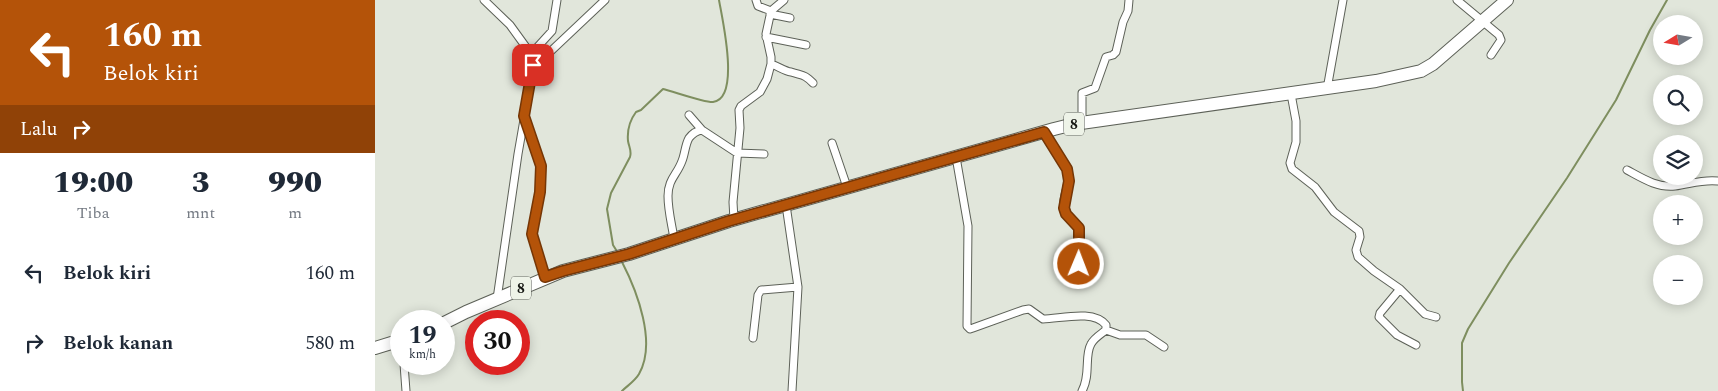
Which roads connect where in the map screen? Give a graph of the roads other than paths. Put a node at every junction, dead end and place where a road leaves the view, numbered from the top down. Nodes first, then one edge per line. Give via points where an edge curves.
1 (484, 0) edge
2 (557, 0) edge
3 (605, 0) edge
4 (756, 0) edge
5 (784, 0) edge
6 (1129, 0) edge
7 (1343, 0) edge
8 (1457, 0) edge
9 (1507, 0) edge
10 (771, 13) junction
11 (790, 18) dead end
12 (1482, 21) junction
13 (766, 37) junction
14 (806, 45) dead end
15 (531, 54) junction
16 (1491, 55) dead end
17 (771, 64) junction
18 (533, 68) junction
19 (813, 83) dead end
20 (1327, 89) junction
21 (1291, 94) junction
22 (689, 115) dead end
23 (524, 116) junction
24 (1081, 123) junction
25 (701, 130) junction
26 (1044, 132) junction
27 (832, 143) dead end
28 (737, 153) junction
29 (764, 154) dead end
30 (957, 157) junction
31 (1627, 170) dead end
32 (1718, 180) edge
33 (847, 187) junction
34 (786, 205) junction
35 (733, 220) junction
36 (674, 239) junction
37 (545, 277) junction
38 (1079, 279) dead end
39 (798, 288) junction
40 (1400, 289) junction
41 (497, 298) junction
42 (455, 317) edge
43 (1436, 317) dead end
44 (1106, 330) junction
45 (753, 338) dead end
46 (390, 343) edge
47 (1416, 345) dead end
48 (1164, 347) dead end
49 (375, 348) edge
50 (405, 375) edge
51 (406, 391) edge
52 (792, 391) edge
53 (1082, 391) edge

1 - 15 street via 510,25
2 - 15 street via 552,32
3 - 18 street
4 - 10 street via 758,6
5 - 10 street
6 - 24 street via 1116,52 1106,57 1095,88 1082,93
7 - 20 street
8 - 12 street
9 - 12 highway, 8
10 - 11 street
10 - 13 street
12 - 16 street via 1501,38
12 - 20 highway, 8 via 1421,71
13 - 14 street
13 - 17 street
15 - 18 street
17 - 19 street via 805,75
17 - 28 street via 760,92 739,110
18 - 23 street
20 - 21 highway, 8
21 - 24 highway, 8
21 - 40 street via 1296,121 1290,162 1292,168 1315,187 1334,212 1357,228 1360,234 1356,250 1358,257
22 - 25 street
23 - 37 street via 541,166 532,234
23 - 41 street
24 - 26 highway, 8
25 - 28 street
25 - 36 street via 689,138 683,159 669,186
26 - 30 highway, 8
26 - 38 street via 1069,175 1064,208 1079,228
27 - 33 street
28 - 29 street
28 - 35 street
30 - 33 highway, 8
30 - 44 street via 968,226 968,328 1029,309 1043,319 1070,316 1096,319 1105,323
31 - 32 street via 1655,184 1668,186
33 - 34 highway, 8
34 - 35 highway, 8
34 - 39 street
35 - 36 highway, 8
36 - 37 highway, 8
37 - 41 highway, 8
39 - 45 street via 761,290
39 - 52 street
40 - 43 street via 1422,312
40 - 47 street via 1379,317 1397,335
41 - 42 highway, 8
44 - 48 street via 1120,335 1146,335
44 - 53 street via 1091,344 1087,380
46 - 49 highway
50 - 51 street

